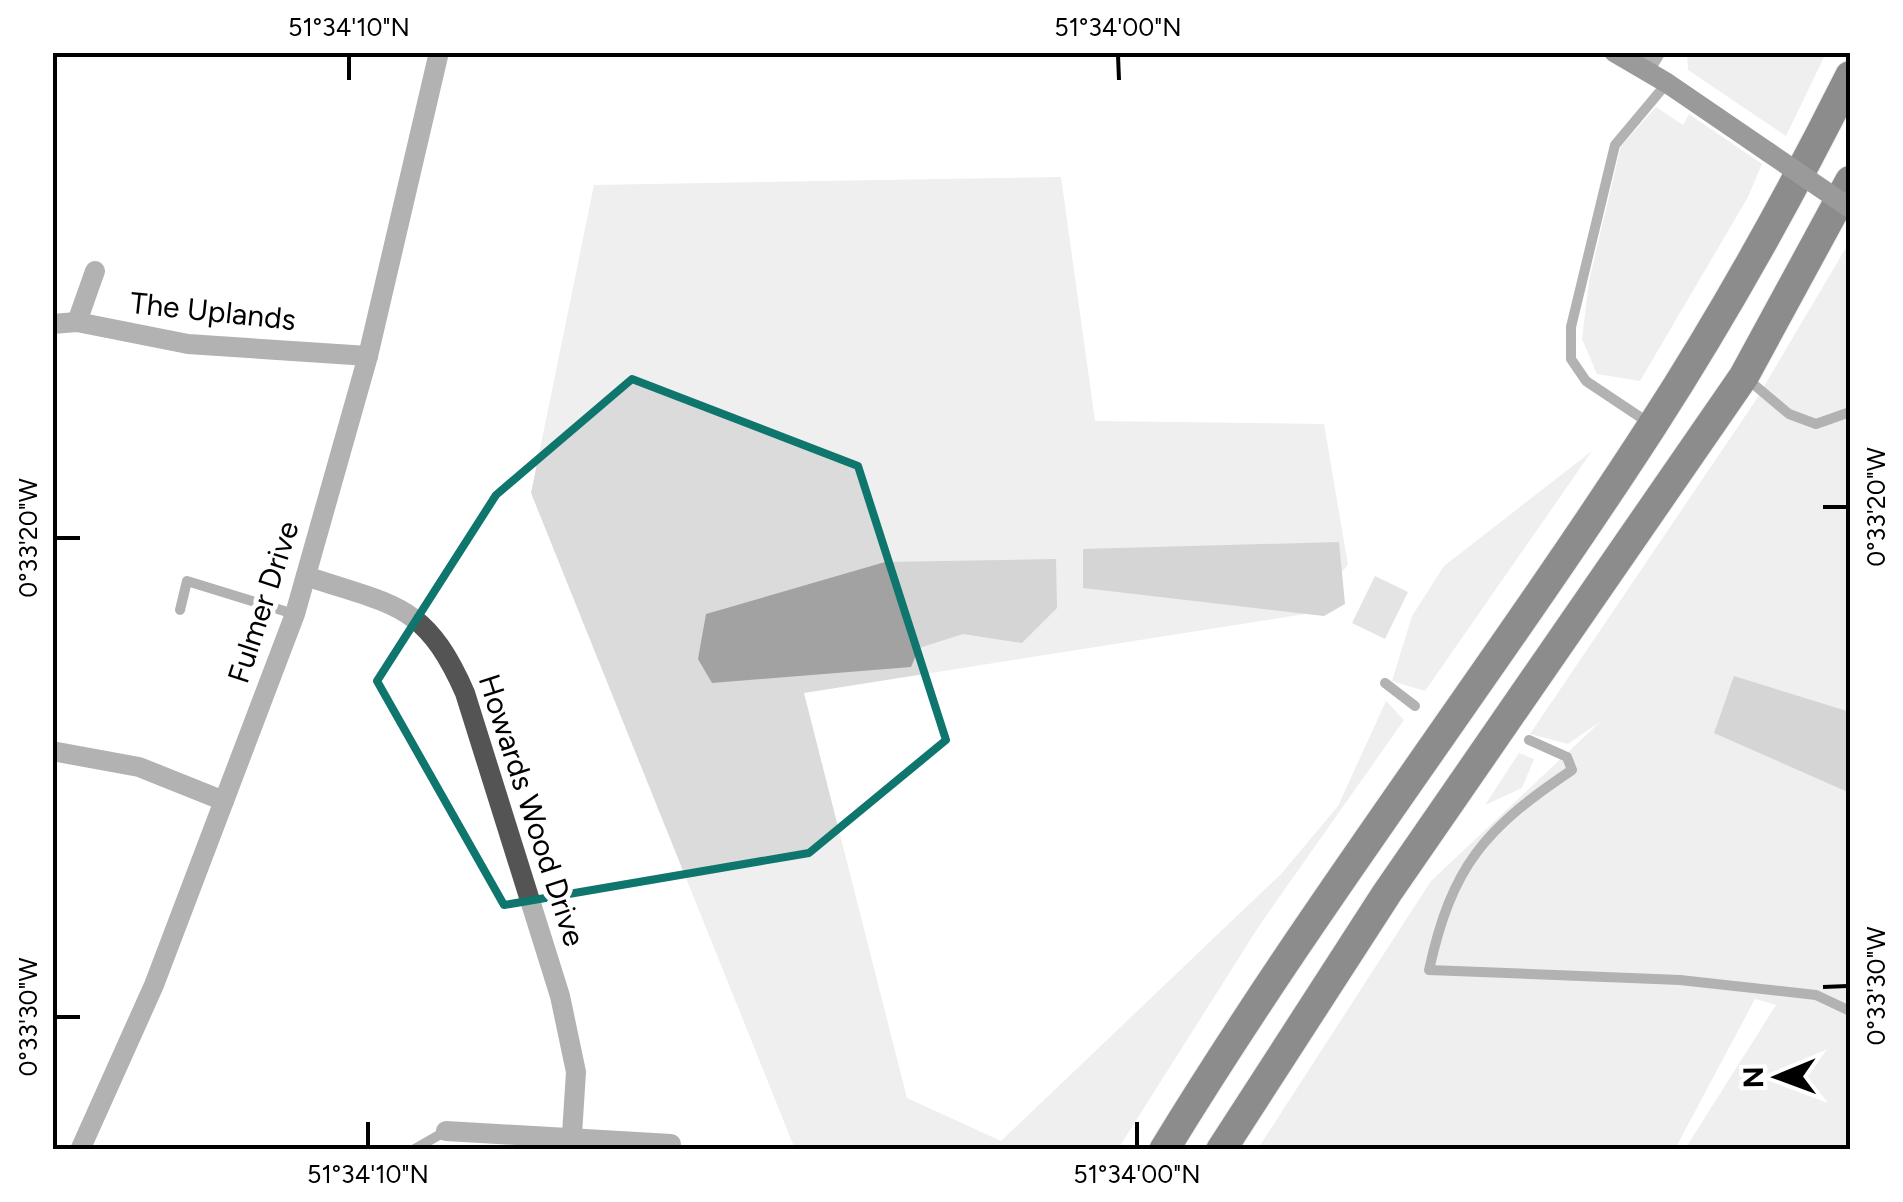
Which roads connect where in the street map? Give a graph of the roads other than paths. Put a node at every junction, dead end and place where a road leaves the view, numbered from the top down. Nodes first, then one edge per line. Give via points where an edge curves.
1 (440, 52) edge
2 (1614, 52) edge
3 (1650, 60) edge
4 (1850, 76) edge
5 (1667, 82) junction
6 (1850, 181) edge
7 (1850, 208) edge
8 (95, 271) dead end
9 (78, 322) junction
10 (52, 324) edge
11 (368, 356) junction
12 (1744, 376) junction
13 (1850, 412) edge
14 (1652, 425) junction
15 (306, 576) junction
16 (180, 610) dead end
17 (295, 614) junction
18 (1385, 683) dead end
19 (1415, 706) dead end
20 (1529, 740) dead end
21 (52, 751) edge
22 (224, 801) junction
23 (1850, 1012) edge
24 (446, 1131) joint
25 (572, 1142) edge
26 (671, 1144) dead end
27 (80, 1150) edge
28 (413, 1150) edge
29 (1164, 1150) edge
30 (1221, 1150) edge

1 - 11 street, Fulmer Drive
2 - 3 street
3 - 5 street
4 - 14 highway via 1787,201
5 - 7 street, bridge
5 - 14 lane via 1615,145 1571,327 1571,358 1586,380
6 - 12 highway
8 - 9 street
9 - 10 street, The Uplands
9 - 11 street, The Uplands via 188,344
11 - 15 street, Fulmer Drive
12 - 13 lane via 1789,414 1816,424
12 - 30 highway via 1387,892
14 - 29 highway
15 - 17 street, Fulmer Drive
15 - 25 street, Howards Wood Drive via 411,612 446,649 466,693 560,996 576,1072
16 - 17 lane via 188,581
17 - 22 street, Fulmer Drive
18 - 19 lane
20 - 23 lane via 1567,757 1572,770 1479,847 1459,874 1430,970 1680,980 1816,995
21 - 22 street via 139,767
22 - 27 street, Fulmer Drive via 154,985
24 - 25 street
24 - 28 lane
25 - 26 street

